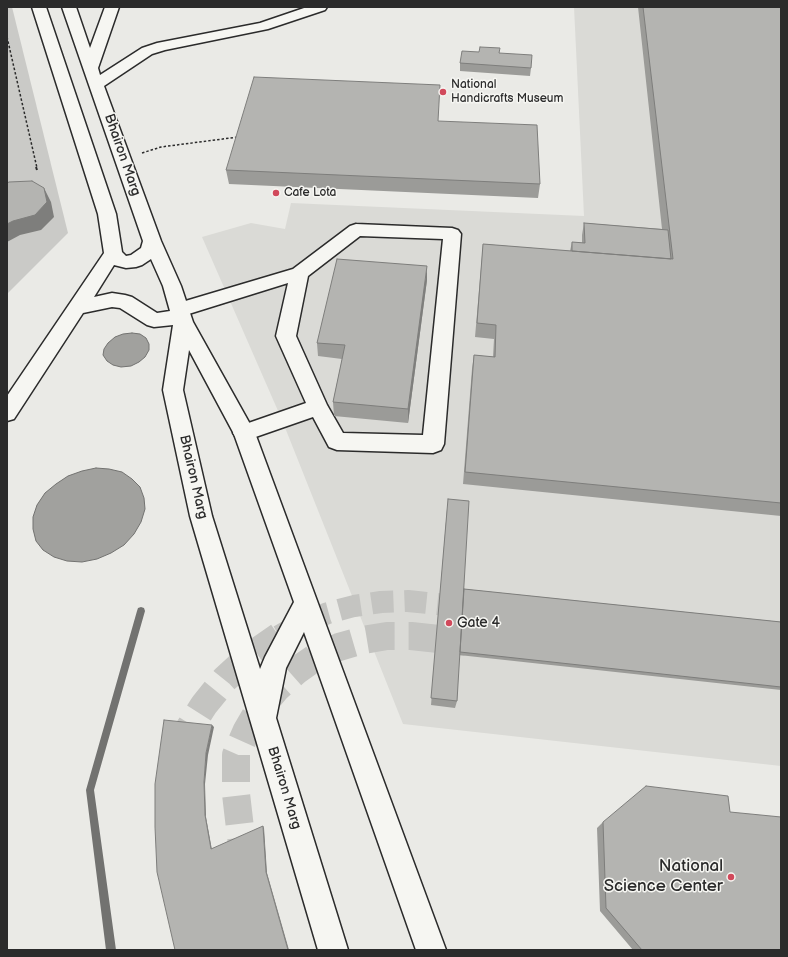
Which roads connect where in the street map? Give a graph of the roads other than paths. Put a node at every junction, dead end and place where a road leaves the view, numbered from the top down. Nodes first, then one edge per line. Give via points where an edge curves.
1 (39, 7) edge
2 (69, 7) edge
3 (112, 7) edge
4 (320, 7) edge
5 (94, 77) junction
6 (152, 241) junction
7 (113, 253) junction
8 (299, 273) junction
9 (77, 308) junction
10 (182, 316) junction
11 (318, 407) junction
12 (7, 413) edge
13 (244, 433) junction
14 (306, 603) junction
15 (262, 718) junction
16 (333, 950) edge
17 (431, 950) edge

1 - 7 main road via 107,214
2 - 5 main road, Bhairon Marg
3 - 5 main road
4 - 5 main road via 263,26 162,46
5 - 6 main road, Bhairon Marg
6 - 7 main road via 149,251 136,261 119,260
6 - 10 main road, Bhairon Marg
7 - 9 main road
8 - 10 main road
8 - 11 main road via 286,336
8 - 11 main road via 356,230 452,234 433,444 337,441
9 - 10 main road via 102,300 112,300 125,302 154,320
9 - 12 main road
10 - 13 main road
10 - 15 main road, Bhairon Marg via 173,390 201,516
11 - 13 main road
13 - 14 main road
14 - 15 main road via 274,666
14 - 17 main road
15 - 16 main road, Bhairon Marg

